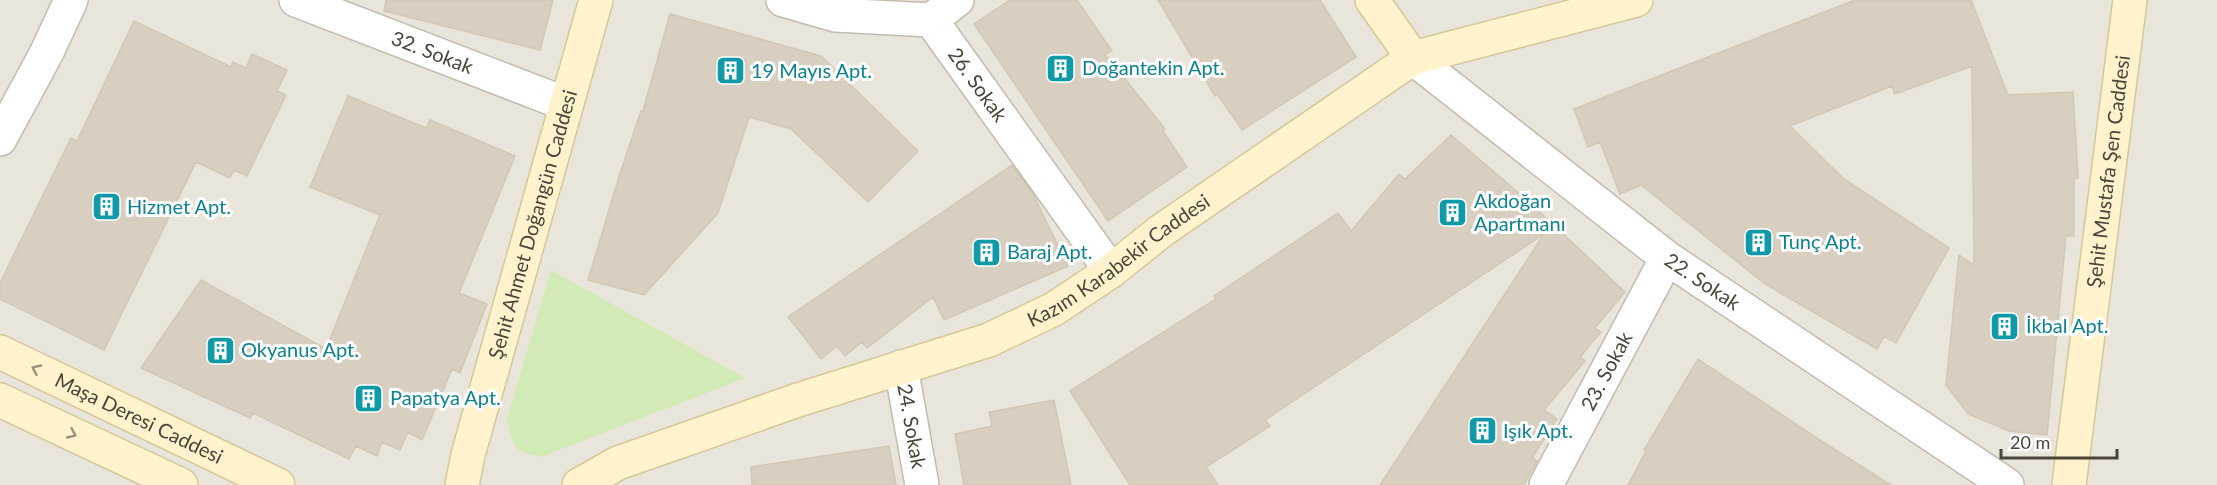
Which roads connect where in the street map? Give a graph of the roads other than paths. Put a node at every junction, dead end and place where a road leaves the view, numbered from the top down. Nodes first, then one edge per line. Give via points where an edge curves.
1 (71, 0) edge
2 (296, 0) edge
3 (596, 0) edge
4 (783, 0) edge
5 (957, 0) edge
6 (1372, 0) edge
7 (1636, 0) edge
8 (2130, 0) edge
9 (931, 20) junction
10 (1413, 58) junction
11 (566, 104) junction
12 (0, 139) edge
13 (1667, 258) junction
14 (1111, 272) junction
15 (0, 352) edge
16 (901, 367) junction
17 (0, 400) edge
18 (181, 485) edge
19 (278, 485) edge
20 (462, 485) edge
21 (579, 485) edge
22 (922, 485) edge
23 (1546, 485) edge
24 (2007, 485) edge
25 (2069, 485) edge

1 - 12 street
2 - 11 street, 32. Sokak
3 - 11 street, Şehit Ahmet Doğangün Caddesi
4 - 9 street via 835,15
5 - 9 street
6 - 10 street
7 - 10 street, Kazım Karabekir Caddesi
8 - 25 street, Şehit Mustafa Şen Caddesi
9 - 14 street, 26. Sokak
10 - 13 street, 22. Sokak
10 - 14 street, Kazım Karabekir Caddesi via 1161,231
11 - 20 street, Şehit Ahmet Doğangün Caddesi
13 - 23 street, 23. Sokak
13 - 24 street, 22. Sokak
14 - 16 street, Kazım Karabekir Caddesi via 1054,309 989,340
19 -> 15 street, Maşa Deresi Caddesi
16 - 21 street, Kazım Karabekir Caddesi via 618,463
16 - 22 street, 24. Sokak
17 -> 18 street

